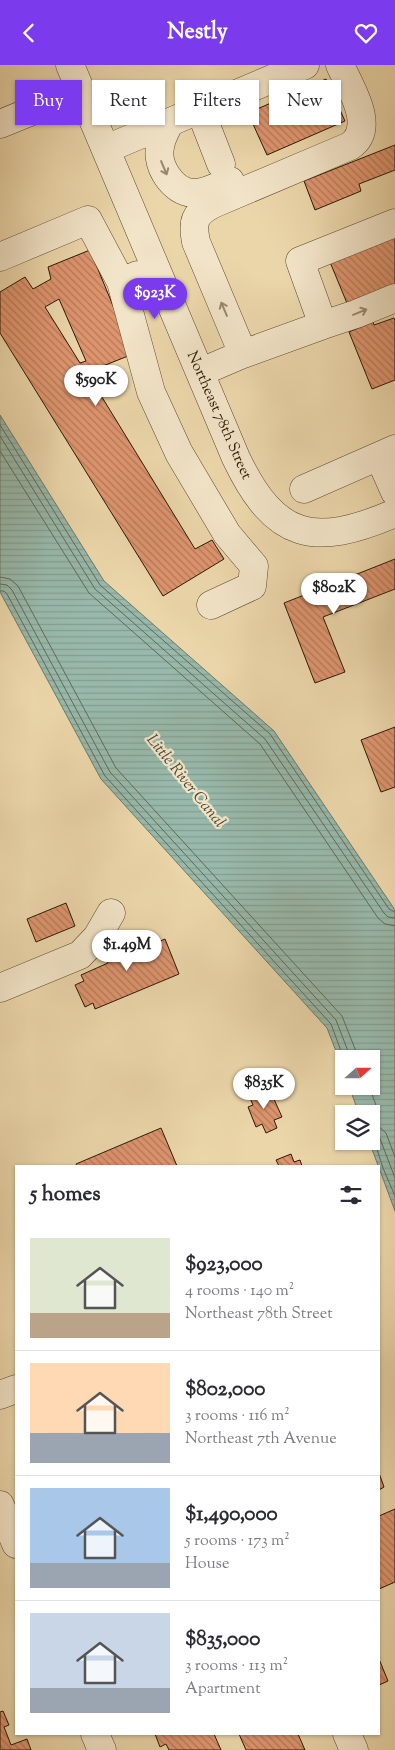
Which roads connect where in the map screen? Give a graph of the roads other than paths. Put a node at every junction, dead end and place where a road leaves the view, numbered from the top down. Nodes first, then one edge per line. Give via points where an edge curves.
1 (70, 65) edge
2 (305, 65) edge
3 (340, 65) edge
4 (76, 80) edge
5 (259, 85) edge
6 (82, 93) edge
7 (15, 118) edge
8 (175, 120) edge
9 (170, 122) junction
10 (0, 124) edge
11 (206, 125) edge
12 (361, 135) junction
13 (106, 149) junction
14 (221, 164) dead end
15 (395, 223) edge
16 (0, 257) edge
17 (156, 267) junction
18 (121, 282) junction
19 (395, 298) edge
20 (323, 325) junction
21 (243, 354) junction
22 (201, 372) junction
23 (387, 452) edge
24 (304, 489) dead end
25 (395, 493) edge
26 (395, 513) edge
27 (211, 605) dead end
28 (111, 913) dead end
29 (0, 988) edge
30 (15, 1389) edge
31 (0, 1395) edge
32 (0, 1505) edge
33 (15, 1542) edge
34 (96, 1735) edge
35 (347, 1735) edge
36 (102, 1750) edge
37 (354, 1750) edge

1 - 4 street, Northeast 78th Street
2 - 5 street
3 - 12 street via 361,114
6 - 13 street, Northeast 78th Street
7 - 10 street
8 - 9 street
9 -> 12 street via 159,149 161,161 172,183 182,191 193,193 212,189 326,140
9 - 13 street
11 - 14 street
21 -> 12 street via 196,242 194,223 197,215 213,204 350,146
13 - 17 street, Northeast 78th Street
15 - 20 street via 300,261
16 - 18 street via 88,220
17 - 18 street
17 - 22 street, Northeast 78th Street
18 - 27 street via 151,392 179,453 227,533 254,566 252,586
20 -> 19 street
20 - 21 street
21 - 22 street
22 - 26 street, Northeast 78th Street via 246,478 275,516 314,533 342,532
23 - 24 street
23 - 25 street
28 - 29 street via 97,937 80,955
30 - 31 street
32 - 33 street
34 - 36 street
35 - 37 street

